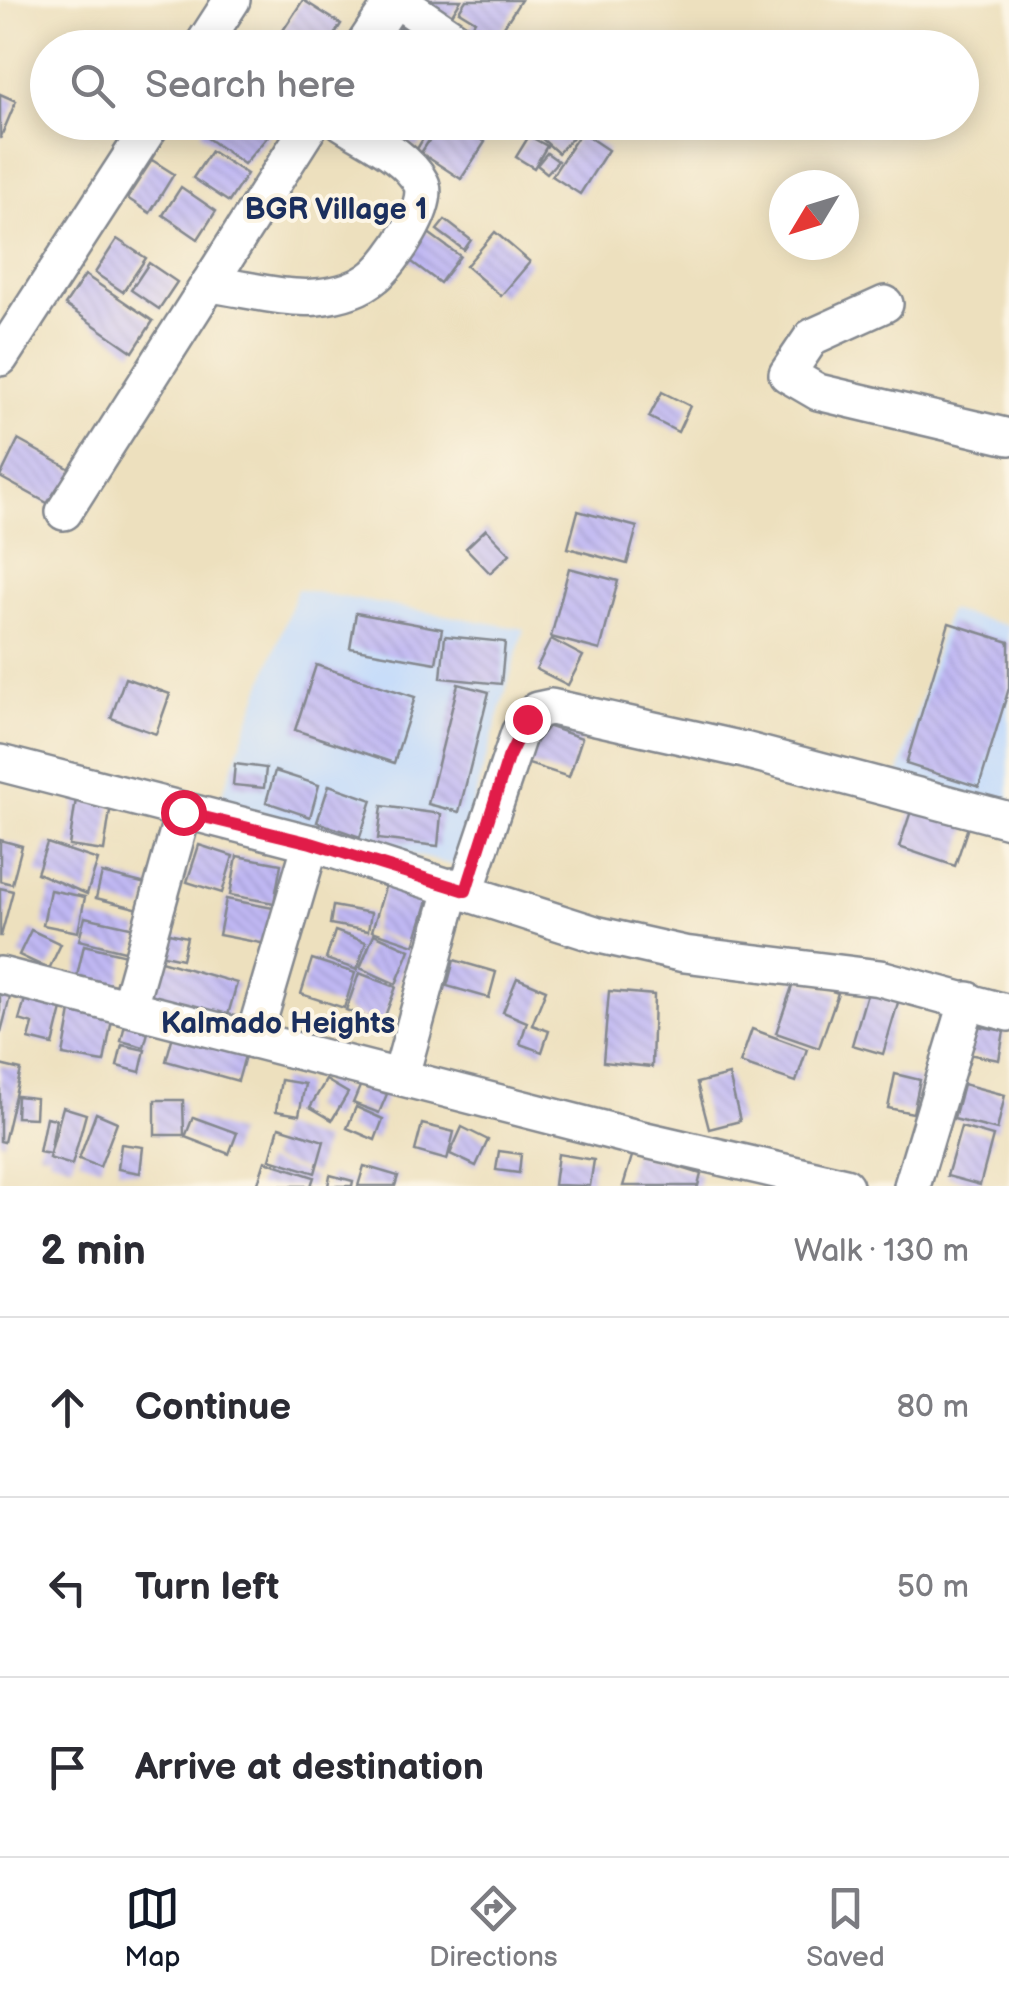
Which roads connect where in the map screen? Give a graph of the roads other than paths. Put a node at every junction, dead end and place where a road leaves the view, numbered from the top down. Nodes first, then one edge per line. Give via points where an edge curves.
1 (232, 0) edge
2 (395, 0) edge
3 (213, 30) edge
4 (374, 30) edge
5 (441, 30) edge
6 (141, 140) edge
7 (301, 140) edge
8 (370, 140) edge
9 (210, 284) junction
10 (885, 304) dead end
11 (0, 358) edge
12 (1009, 437) edge
13 (64, 512) dead end
14 (0, 764) edge
15 (183, 812) junction
16 (1009, 820) edge
17 (311, 843) junction
18 (460, 889) junction
19 (0, 974) edge
20 (968, 1000) junction
21 (129, 1006) junction
22 (1009, 1012) edge
23 (253, 1040) junction
24 (401, 1075) junction
25 (844, 1186) edge
26 (912, 1186) edge

1 - 3 street
2 - 4 street
2 - 5 street
6 - 11 street
7 - 9 street
8 - 9 street via 395,156 423,186 425,198 374,277 315,298
9 - 13 street
10 - 12 street via 812,338 787,374 818,392
14 - 15 street
15 - 17 street
15 - 21 street
16 - 18 street via 551,707 537,710 518,733
17 - 18 street
17 - 23 street
18 - 20 street via 596,934 684,954 811,967
18 - 24 street
19 - 21 street
20 - 22 street
20 - 26 street
21 - 23 street
23 - 24 street
24 - 25 street

